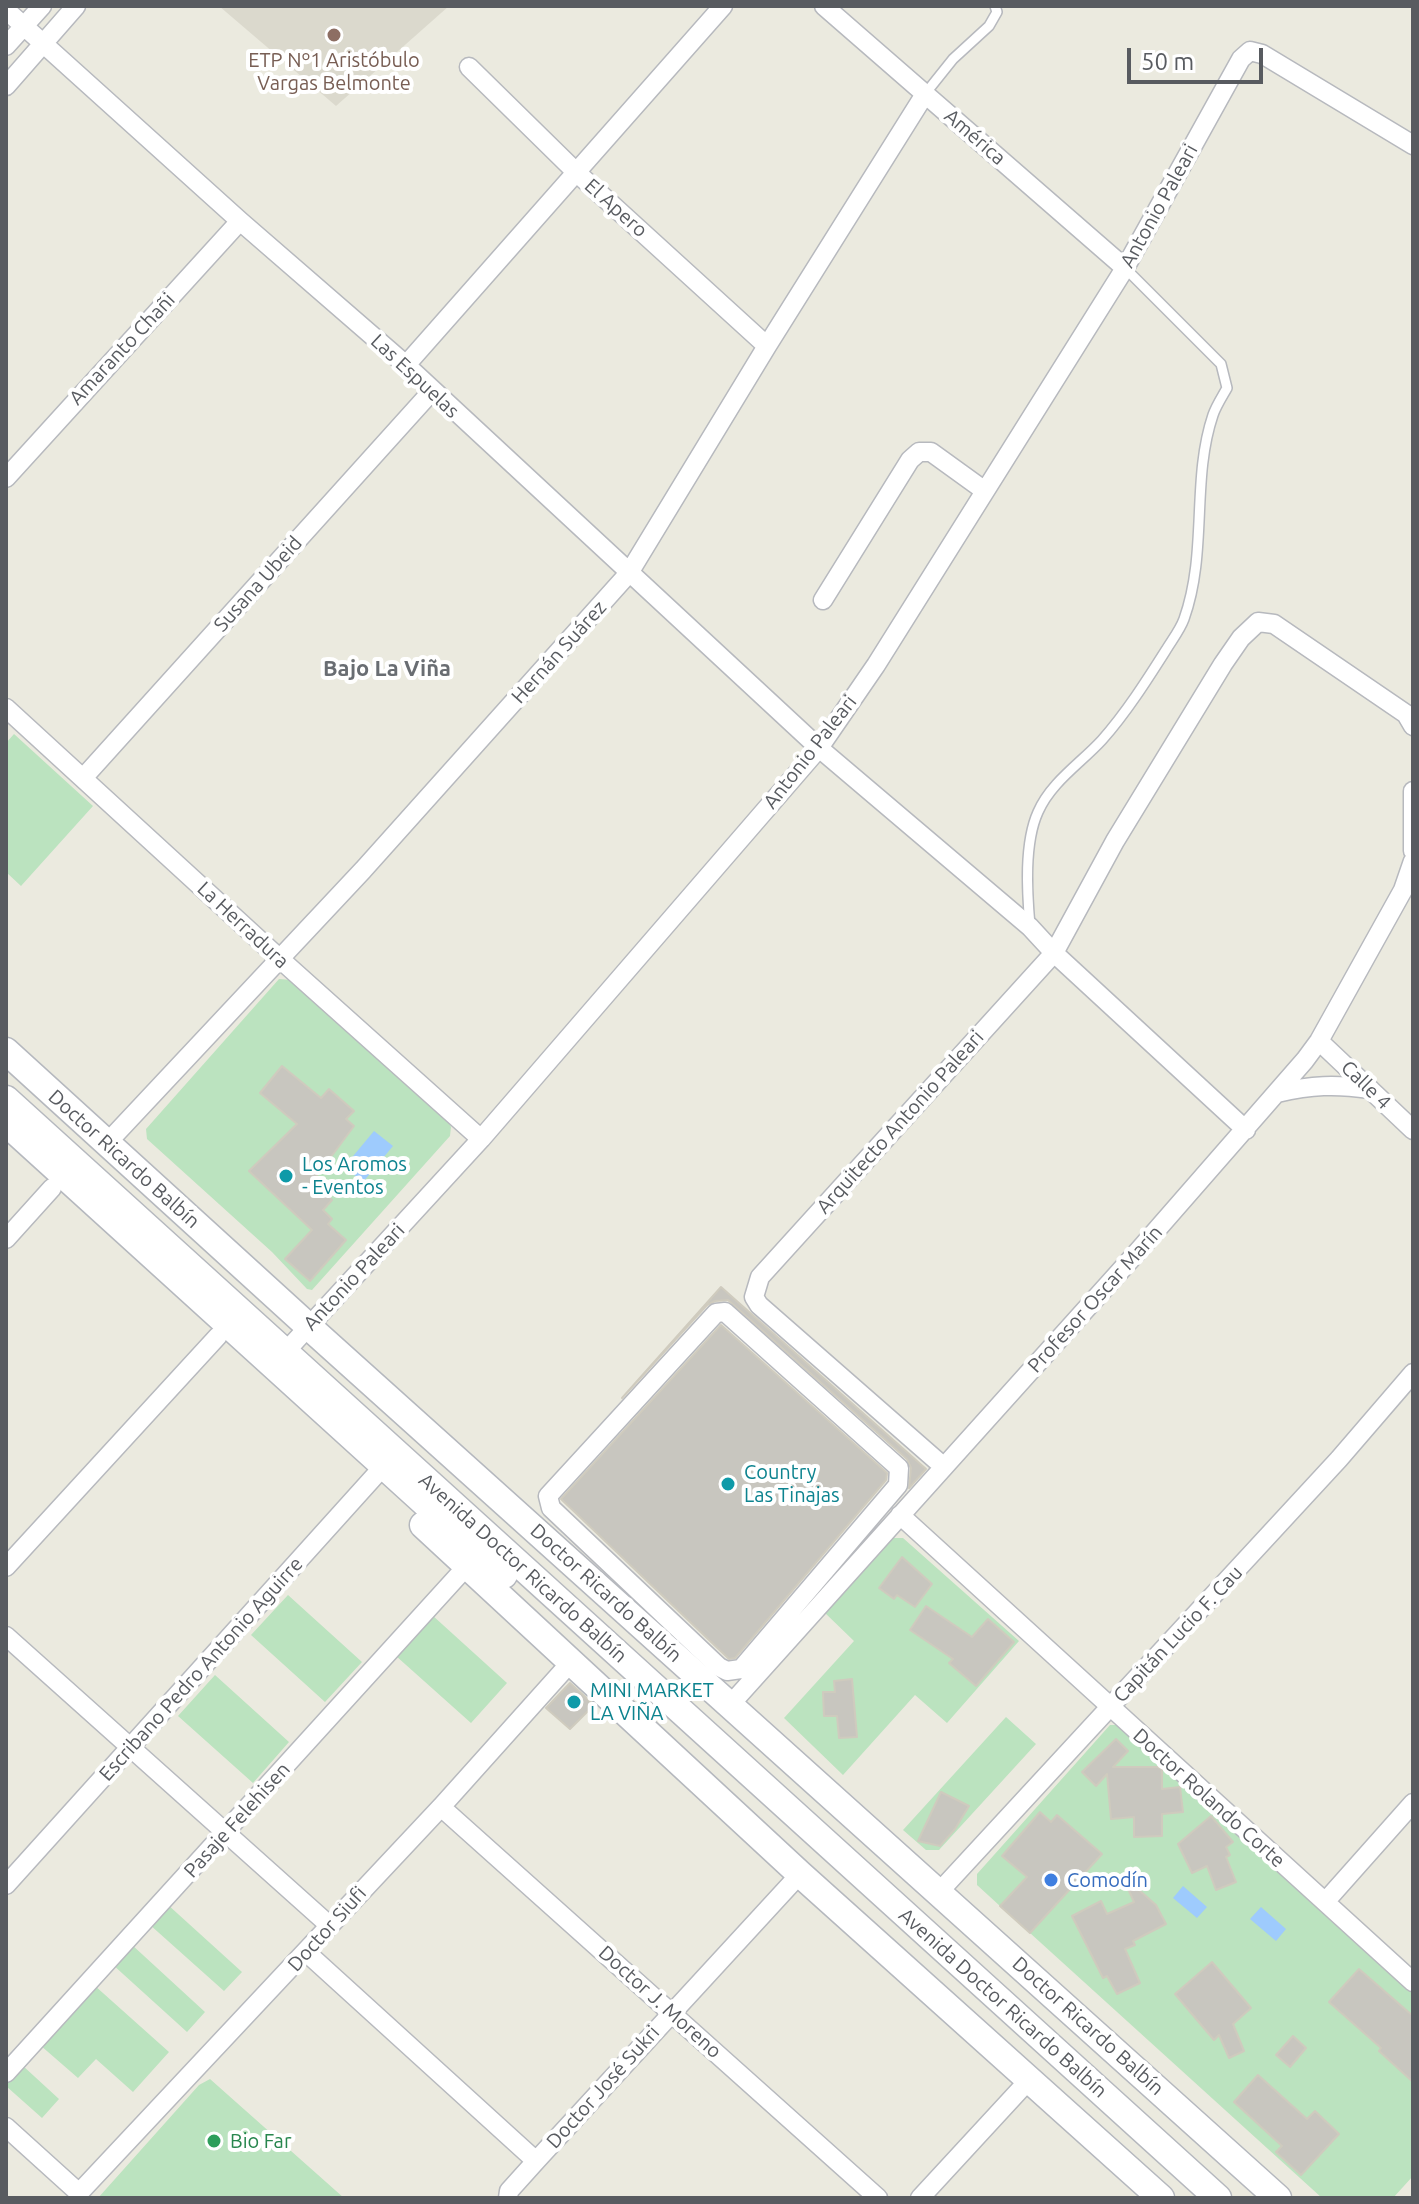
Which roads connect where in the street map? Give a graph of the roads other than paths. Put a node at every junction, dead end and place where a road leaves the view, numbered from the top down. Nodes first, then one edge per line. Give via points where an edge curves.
1 (42, 6) edge
2 (76, 6) edge
3 (723, 6) edge
4 (824, 6) edge
5 (995, 6) edge
6 (6, 10) edge
7 (24, 26) junction
8 (44, 44) junction
9 (6, 46) edge
10 (469, 67) dead end
11 (6, 86) edge
12 (925, 94) junction
13 (1413, 145) edge
14 (576, 172) junction
15 (240, 221) junction
16 (1125, 268) junction
17 (767, 346) junction
18 (406, 365) junction
19 (432, 391) junction
20 (6, 478) edge
21 (985, 491) junction
22 (629, 573) junction
23 (823, 600) dead end
24 (6, 708) edge
25 (1413, 726) edge
26 (819, 748) junction
27 (84, 777) junction
28 (1413, 791) edge
29 (1413, 851) edge
30 (1413, 861) edge
31 (1030, 927) junction
32 (1054, 953) junction
33 (280, 959) junction
34 (1319, 1041) junction
35 (6, 1051) edge
36 (1370, 1089) junction
37 (1277, 1093) junction
38 (6, 1099) edge
39 (6, 1123) edge
40 (1246, 1130) junction
41 (1413, 1130) edge
42 (481, 1139) junction
43 (107, 1143) junction
44 (6, 1146) edge
45 (52, 1188) junction
46 (6, 1239) edge
47 (308, 1326) junction
48 (218, 1336) junction
49 (278, 1359) junction
50 (1413, 1373) edge
51 (384, 1466) junction
52 (944, 1467) junction
53 (900, 1515) junction
54 (6, 1567) edge
55 (466, 1567) junction
56 (628, 1598) junction
57 (6, 1636) edge
58 (571, 1662) junction
59 (730, 1705) junction
60 (1110, 1708) junction
61 (130, 1745) junction
62 (1413, 1803) edge
63 (441, 1807) junction
64 (226, 1832) junction
65 (800, 1874) junction
66 (6, 1885) edge
67 (939, 1892) junction
68 (1325, 1902) junction
69 (329, 1925) junction
70 (306, 1952) junction
71 (1413, 1982) edge
72 (672, 2012) junction
73 (6, 2073) edge
74 (1028, 2081) junction
75 (6, 2127) edge
76 (536, 2161) junction
77 (508, 2198) edge
78 (878, 2198) edge
79 (920, 2198) edge
80 (1161, 2198) edge
81 (1195, 2198) edge
82 (1218, 2198) edge
83 (1278, 2198) edge

1 - 7 street
2 - 8 street
3 - 14 street
4 - 12 street, América
5 - 12 lane via 989,26
6 - 7 street, Las Espuelas
7 - 8 street, Las Espuelas
7 - 9 street
8 - 11 street
8 - 15 street, Las Espuelas
10 - 14 street, El Apero
12 - 16 street, América
12 - 17 street, Hernán Suárez
13 - 16 street, Antonio Paleari via 1250,51
14 - 17 street, El Apero
14 - 18 street
15 - 18 street, Las Espuelas
15 - 20 street, Amaranto Chañi
16 - 21 street, Antonio Paleari
16 - 31 lane via 1221,364 1227,388 1213,413 1203,454 1200,538 1184,622 1102,740 1049,792 1038,810 1028,872
17 - 22 street, Hernán Suárez
18 - 19 street, Las Espuelas
19 - 22 street, Las Espuelas
19 - 27 street, Susana Ubeid
21 - 23 street via 931,452 919,452
21 - 26 street, Antonio Paleari
22 - 26 street, Las Espuelas
22 - 33 street, Hernán Suárez
24 - 27 street, La Herradura
25 - 32 street, Arquitecto Antonio Paleari via 1406,714 1274,624 1258,622 1223,664
26 - 31 street, Las Espuelas
26 - 42 street, Antonio Paleari
27 - 33 street, La Herradura
28 - 29 street
30 - 34 street, Profesor Oscar Marín via 1403,890
31 - 32 street, Las Espuelas
32 - 40 street, Las Espuelas
32 - 52 street, Arquitecto Antonio Paleari via 760,1277 754,1297
33 - 42 street, La Herradura
33 - 43 street, Hernán Suárez
34 - 36 street, Calle 4
34 - 37 street, Profesor Oscar Marín
35 - 43 street, Doctor Ricardo Balbín
36 - 37 street via 1310,1085
36 - 41 street, Calle 4
37 - 40 street, Profesor Oscar Marín
38 - 49 street, Avenida Doctor Ricardo Balbín
39 - 49 street, Avenida Doctor Ricardo Balbín
40 - 52 street, Profesor Oscar Marín
42 - 47 street, Antonio Paleari
43 - 47 street, Doctor Ricardo Balbín
44 - 45 street
45 - 46 street
45 - 48 street
47 - 49 street, Antonio Paleari
47 - 56 street, Doctor Ricardo Balbín
48 - 51 street
48 - 54 street
49 - 51 street, Avenida Doctor Ricardo Balbín
50 - 60 street, Capitán Lucio F. Cau
51 - 55 street
51 - 61 street, Escribano Pedro Antonio Aguirre
51 - 81 street, Avenida Doctor Ricardo Balbín
51 - 82 street, Avenida Doctor Ricardo Balbín
52 - 53 street, Profesor Oscar Marín
53 - 59 street, Profesor Oscar Marín
53 - 60 street, Doctor Rolando Corte
55 - 58 street
55 - 64 street, Pasaje Felehisen
56 - 56 street via 719,1667 741,1669 898,1485 899,1468 725,1312 716,1313 548,1496 551,1508
56 - 59 street, Doctor Ricardo Balbín
57 - 61 street
58 - 63 street, Doctor Siufi
58 - 65 street
59 - 67 street, Doctor Ricardo Balbín
60 - 67 street, Capitán Lucio F. Cau
60 - 68 street, Doctor Rolando Corte
61 - 64 street
61 - 66 street, Escribano Pedro Antonio Aguirre
62 - 68 street
63 - 69 street, Doctor Siufi
63 - 72 street, Doctor J. Moreno
64 - 69 street
64 - 73 street, Pasaje Felehisen
65 - 72 street, Doctor José Sukri
65 - 74 street
67 - 83 street, Doctor Ricardo Balbín
68 - 71 street, Doctor Rolando Corte
69 - 70 street, Doctor Siufi
70 - 75 street, Doctor Siufi via 79,2193
70 - 76 street
72 - 76 street, Doctor José Sukri
72 - 78 street, Doctor J. Moreno
74 - 79 street
74 - 80 street
76 - 77 street, Doctor José Sukri

